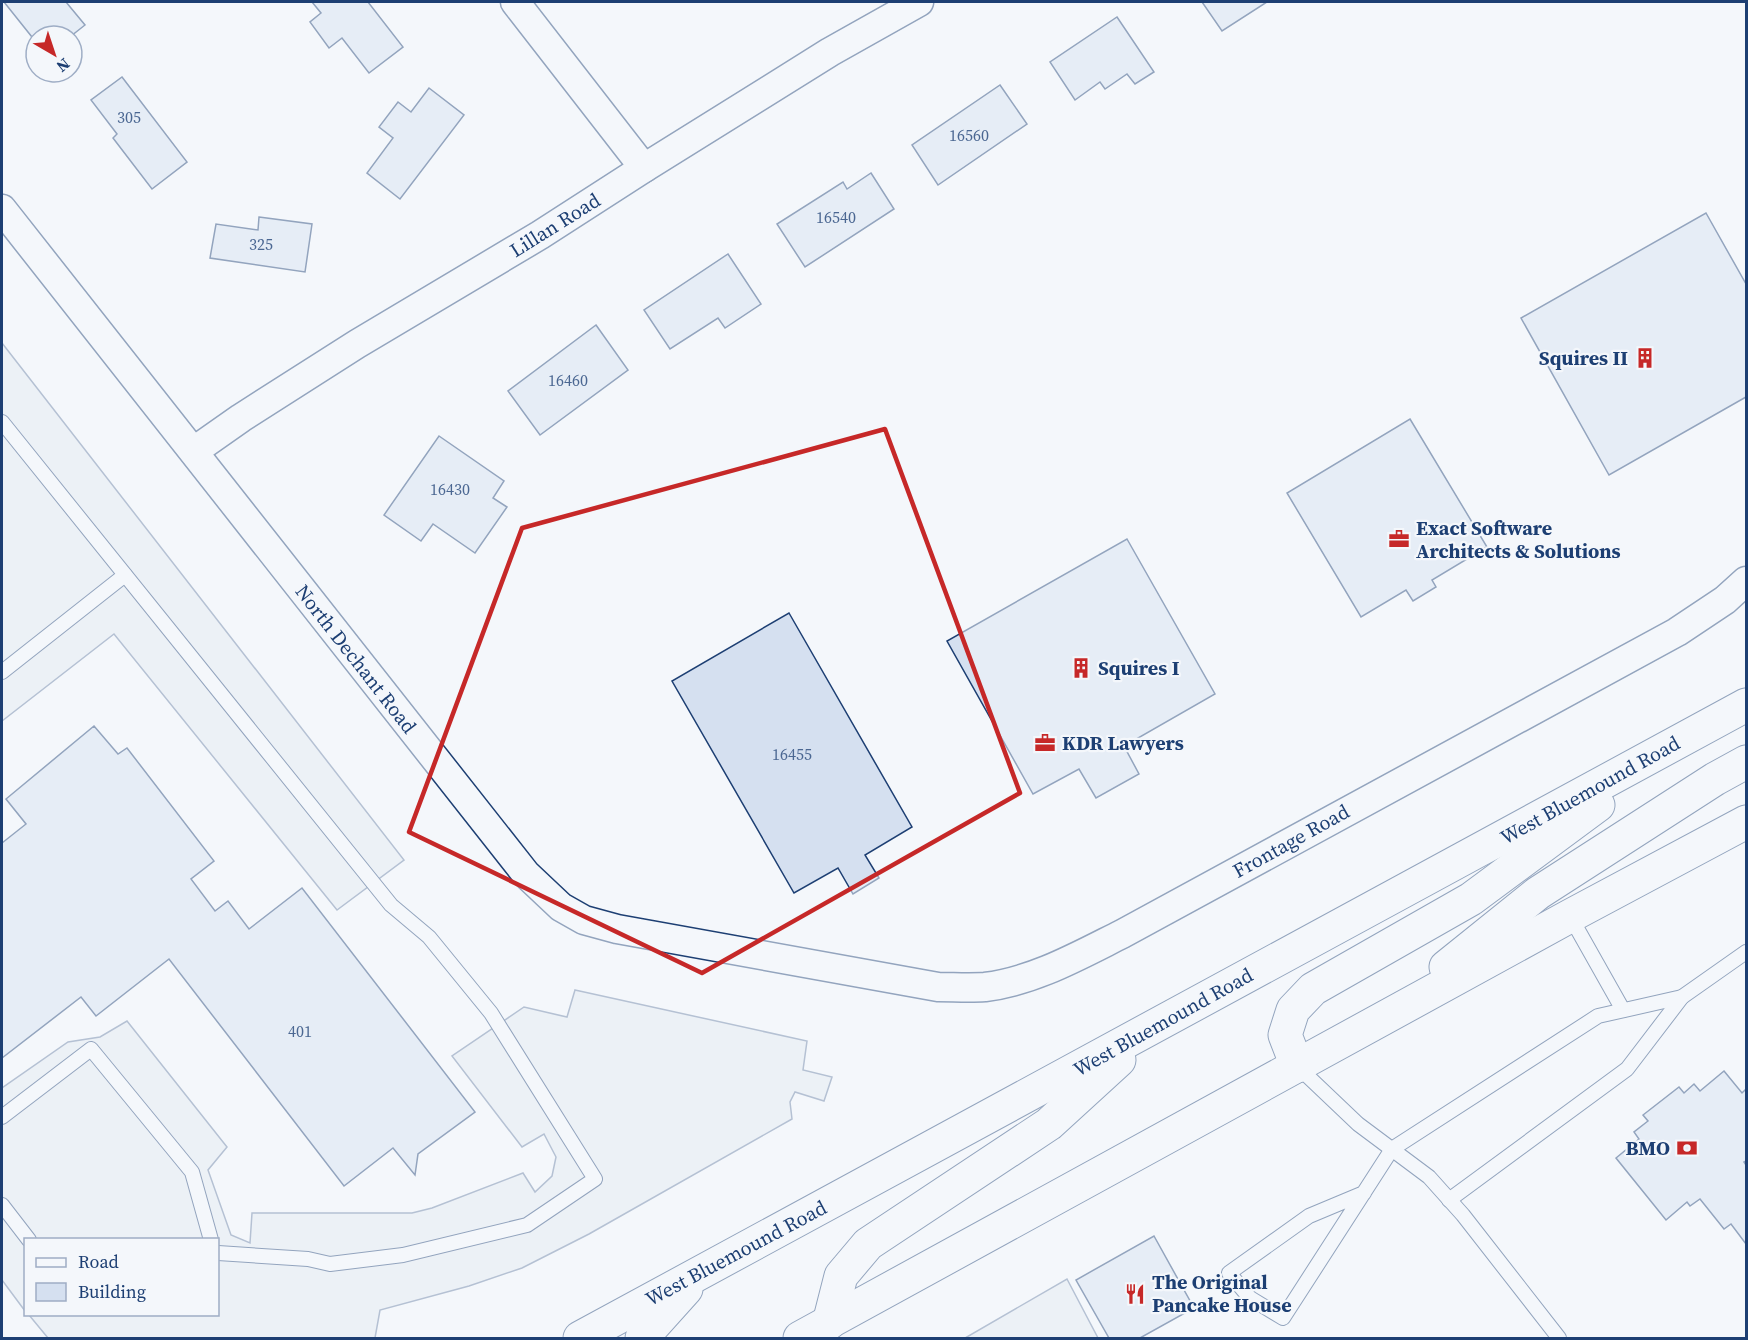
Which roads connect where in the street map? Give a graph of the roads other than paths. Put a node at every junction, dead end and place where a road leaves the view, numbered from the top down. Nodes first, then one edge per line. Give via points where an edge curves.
1 (515, 2) edge
2 (918, 2) edge
3 (644, 168) junction
4 (2, 209) edge
5 (2, 422) edge
6 (194, 452) junction
7 (125, 575) junction
8 (1746, 581) edge
9 (2, 672) edge
10 (1746, 705) edge
11 (1696, 732) junction
12 (1746, 762) edge
13 (1746, 822) edge
14 (1570, 916) junction
15 (1746, 952) edge
16 (802, 962) joint
17 (1682, 997) junction
18 (1623, 1010) junction
19 (1376, 1022) junction
20 (1158, 1025) junction
21 (1297, 1066) junction
22 (2, 1117) edge
23 (1392, 1149) junction
24 (1364, 1193) junction
25 (1449, 1200) junction
26 (2, 1205) edge
27 (28, 1238) edge
28 (211, 1238) edge
29 (219, 1253) edge
30 (703, 1270) junction
31 (834, 1331) edge
32 (579, 1338) edge
33 (642, 1338) edge
34 (800, 1338) edge
35 (1559, 1338) edge

1 - 3 street
2 - 3 street, Lillan Road
3 - 6 street, Lillan Road via 241,418
4 - 6 street, North Dechant Road
5 - 7 lane
6 - 16 street, North Dechant Road via 526,874 561,907 584,920 617,929
7 - 9 lane
7 - 29 lane via 391,904 429,937 491,1013 595,1179 527,1226 404,1255 330,1264
8 - 16 street, Frontage Road via 1677,632 1059,966 984,987 938,987
10 - 11 main road, West Bluemound Road
11 - 20 main road, West Bluemound Road
11 - 21 main road via 1471,899 1313,988 1293,1010 1285,1035
12 - 19 main road via 1538,893
13 - 14 main road
14 - 18 lane
14 - 19 main road
15 - 17 lane
17 - 18 lane
17 - 25 lane via 1628,1069
18 - 23 lane via 1598,1016
19 - 21 main road
20 - 30 main road, West Bluemound Road
20 - 31 main road via 1049,1124 868,1244 841,1276
21 - 23 lane via 1358,1124
21 - 31 main road
22 - 28 lane via 91,1049 192,1172
23 - 24 lane
23 - 25 lane via 1429,1177
24 - 24 lane via 1283,1318 1250,1298 1229,1273 1309,1216
25 - 35 lane
26 - 27 lane
30 - 32 main road, West Bluemound Road
30 - 33 main road
31 - 34 main road

